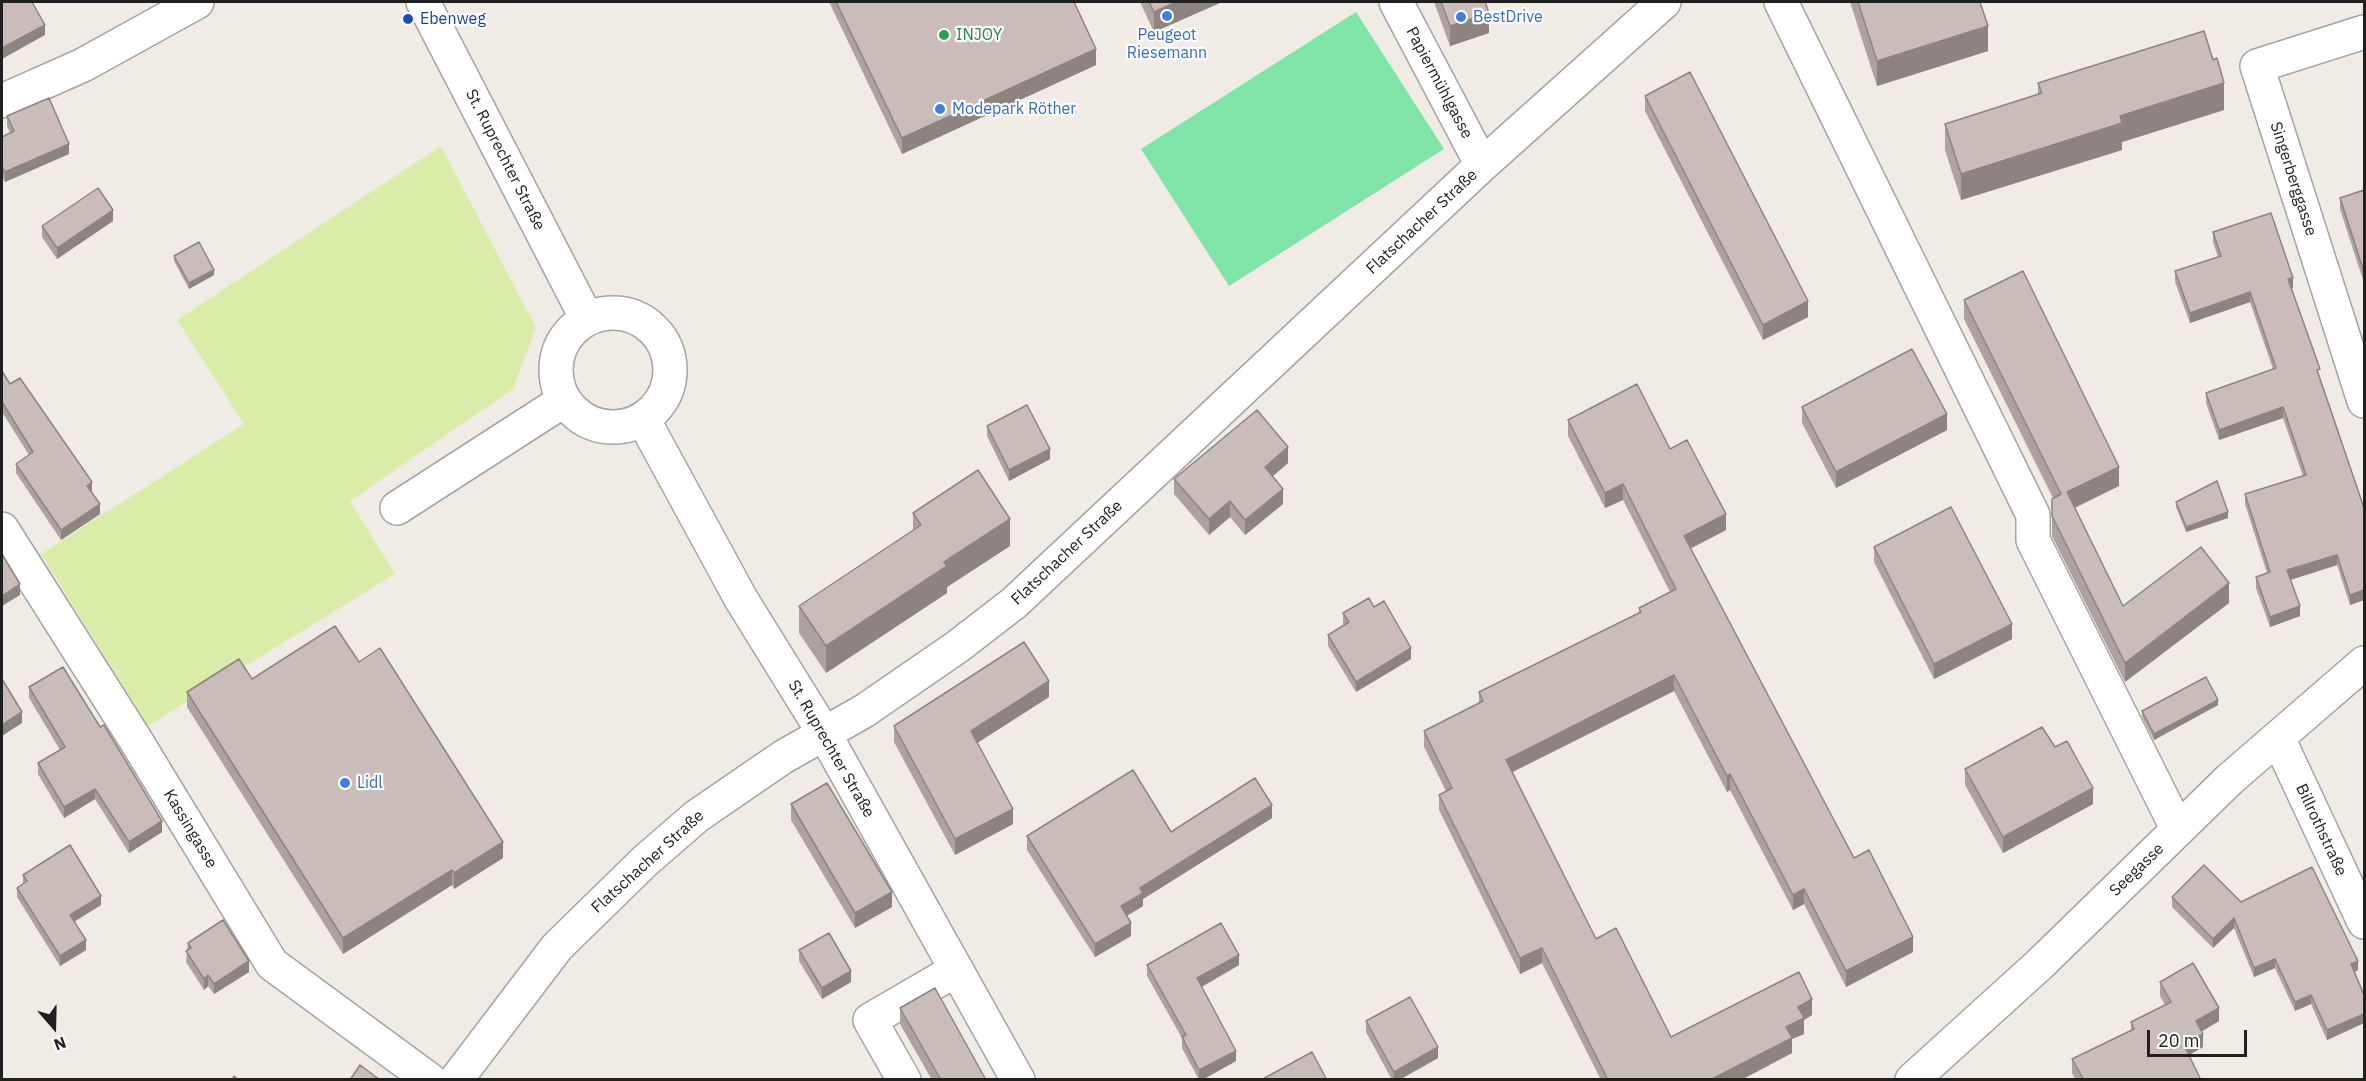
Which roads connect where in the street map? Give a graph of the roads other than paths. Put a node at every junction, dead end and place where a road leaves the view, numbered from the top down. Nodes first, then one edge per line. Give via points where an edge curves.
1 (197, 2) edge
2 (423, 2) edge
3 (1396, 2) edge
4 (1664, 2) edge
5 (1781, 2) edge
6 (2364, 32) edge
7 (2, 101) edge
8 (1482, 165) junction
9 (587, 319) junction
10 (563, 400) junction
11 (2364, 401) edge
12 (643, 419) junction
13 (397, 508) dead end
14 (2, 529) edge
15 (2364, 663) edge
16 (824, 733) junction
17 (2278, 738) junction
18 (2178, 830) junction
19 (2364, 922) edge
20 (956, 970) junction
21 (430, 1080) edge
22 (456, 1080) edge
23 (904, 1080) edge
24 (1018, 1080) edge
25 (1912, 1080) edge

1 - 7 street via 83,65
2 - 9 street, St. Ruprechter Straße
3 - 8 street, Papiermühlgasse
4 - 8 street, Flatschacher Straße
5 - 18 street via 2033,515 2033,540
6 - 11 street, Singerberggasse via 2257,66
8 - 16 street, Flatschacher Straße via 1014,603 864,711
9 - 10 street via 570,333 558,352 556,374
9 - 12 street via 609,313 631,315 650,326 664,342 670,363 669,385 659,405
10 - 12 street via 576,414 597,425 620,427
10 - 13 street
12 - 16 street, St. Ruprechter Straße via 741,599
14 - 21 street, Kassingasse via 272,964
15 - 17 street, Seegasse
16 - 20 street, St. Ruprechter Straße
16 - 22 street, Flatschacher Straße via 697,816 645,861 557,946
17 - 18 street, Seegasse
17 - 19 street, Billrothstraße
18 - 25 street, Seegasse via 2040,964
20 - 23 street via 870,1020
20 - 24 street, St. Ruprechter Straße

